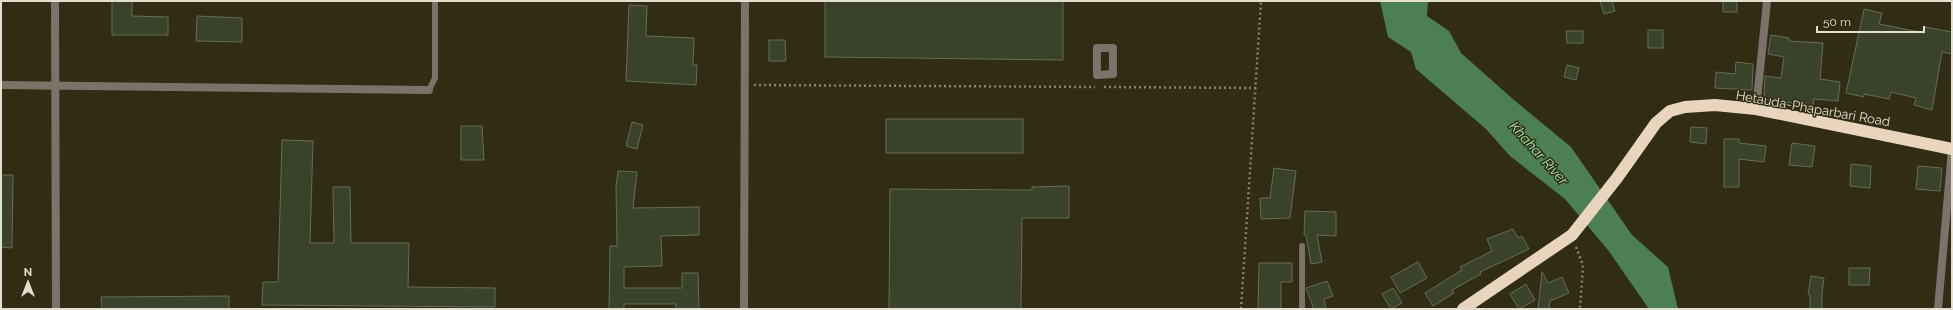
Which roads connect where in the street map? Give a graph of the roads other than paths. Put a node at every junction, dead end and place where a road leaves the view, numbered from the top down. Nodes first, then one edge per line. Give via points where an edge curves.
1 (55, 1) edge
2 (435, 1) edge
3 (745, 1) edge
4 (1767, 1) edge
5 (1, 85) edge
6 (56, 86) junction
7 (429, 90) joint
8 (1756, 109) junction
9 (1952, 149) edge
10 (1302, 246) dead end
11 (56, 309) edge
12 (744, 309) edge
13 (1302, 309) edge
14 (1463, 309) edge
15 (1938, 309) edge

1 - 6 street
2 - 7 lane via 435,78
3 - 12 street
4 - 8 street
5 - 6 street
6 - 7 street
6 - 11 street
8 - 9 highway, Hetauda-Phaparbari Road
8 - 14 highway, Hetauda-Phaparbari Road via 1714,105 1670,111 1656,123 1572,236
9 - 15 street
10 - 13 lane

